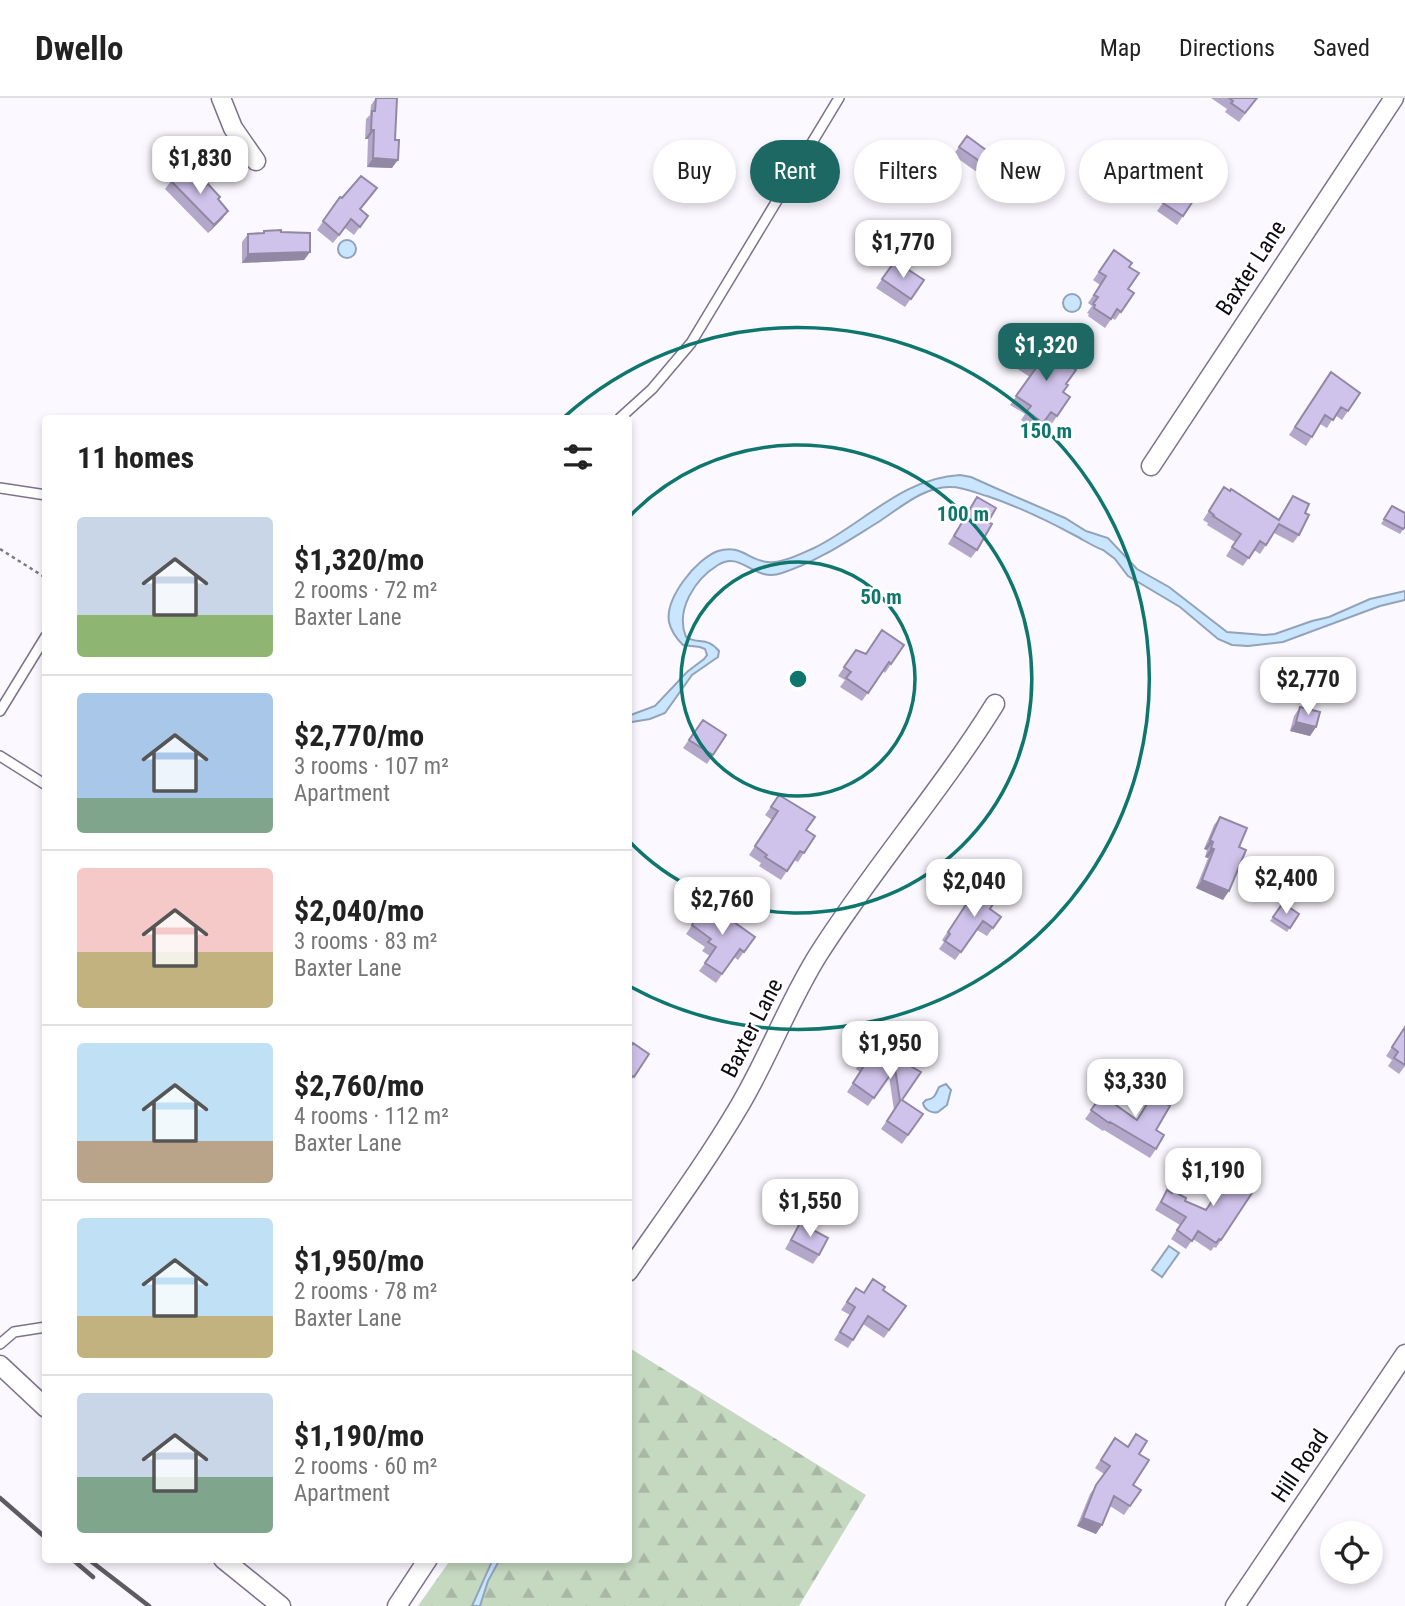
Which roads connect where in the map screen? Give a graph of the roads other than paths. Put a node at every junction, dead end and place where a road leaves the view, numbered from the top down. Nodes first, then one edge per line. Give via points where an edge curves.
1 (220, 98) edge
2 (839, 98) edge
3 (1394, 98) edge
4 (256, 161) dead end
5 (623, 415) edge
6 (1151, 467) dead end
7 (0, 488) edge
8 (18, 491) junction
9 (42, 494) edge
10 (0, 496) edge
11 (42, 643) edge
12 (995, 704) dead end
13 (0, 711) edge
14 (0, 756) edge
15 (42, 782) edge
16 (632, 1266) edge
17 (42, 1327) edge
18 (0, 1344) edge
19 (1405, 1354) edge
20 (0, 1364) edge
21 (42, 1404) edge
22 (228, 1563) edge
23 (425, 1563) edge
24 (281, 1606) edge
25 (397, 1606) edge
26 (1235, 1606) edge

1 - 4 street via 233,128
2 - 5 lane via 691,342
3 - 6 street, Baxter Lane
7 - 8 lane
8 - 9 lane
8 - 10 lane
11 - 13 lane
12 - 16 street, Baxter Lane via 819,954 739,1106
14 - 15 lane
17 - 18 lane via 14,1332
19 - 26 street, Hill Road
20 - 21 street
22 - 24 street
23 - 25 street

